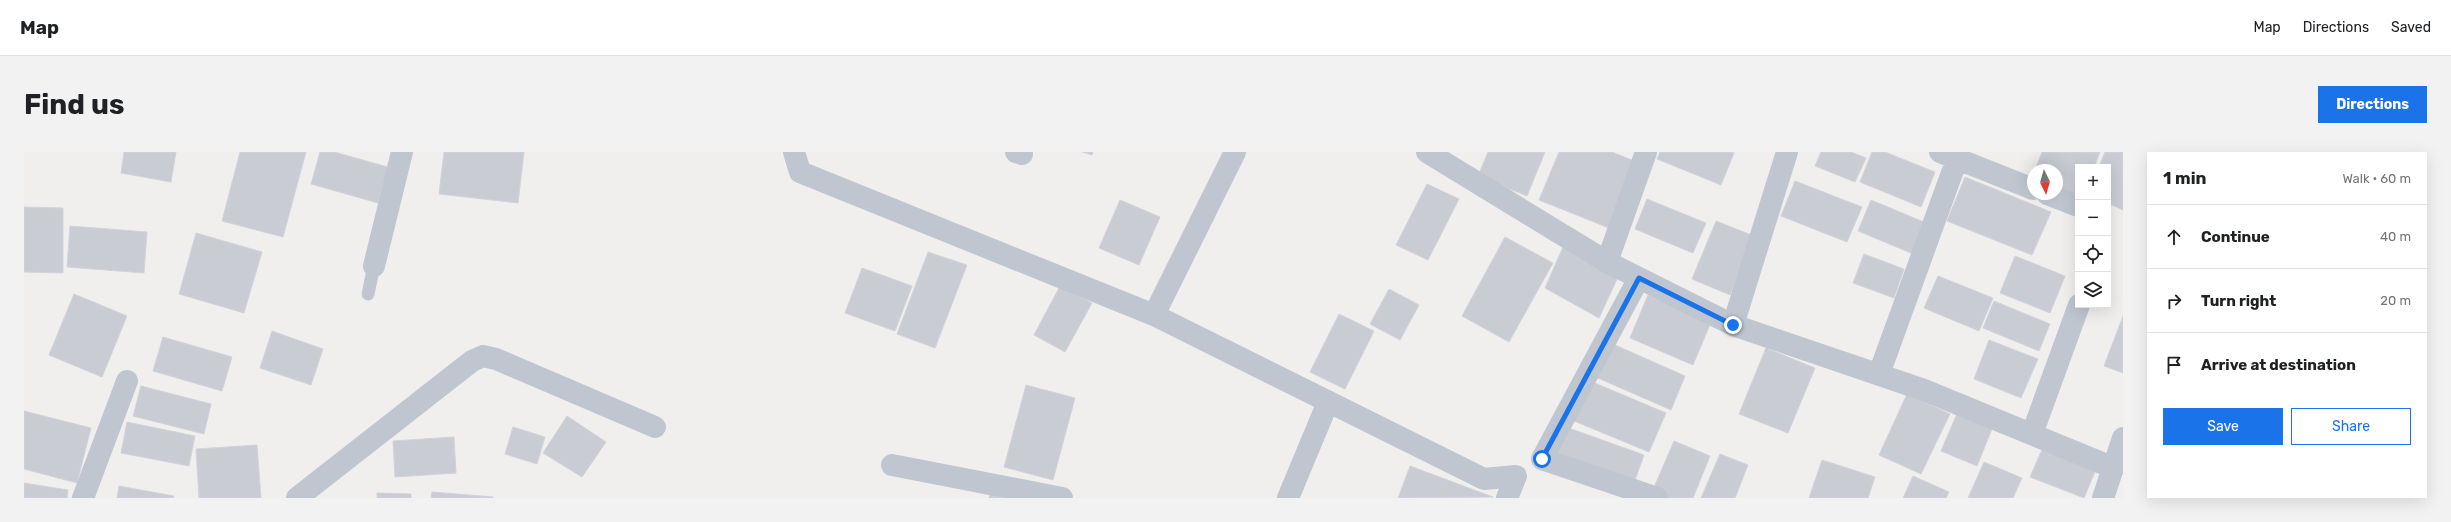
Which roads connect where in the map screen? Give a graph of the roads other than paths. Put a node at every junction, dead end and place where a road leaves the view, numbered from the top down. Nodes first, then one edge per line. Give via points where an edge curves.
1 (402, 152) edge
2 (794, 152) edge
3 (1235, 152) edge
4 (1427, 152) edge
5 (1646, 152) edge
6 (1787, 152) edge
7 (1948, 155) edge
8 (2027, 187) edge
9 (2062, 200) edge
10 (2075, 205) edge
11 (1607, 262) junction
12 (374, 266) joint
13 (1639, 278) junction
14 (368, 294) dead end
15 (2078, 308) edge
16 (1154, 315) junction
17 (1733, 325) junction
18 (1879, 374) junction
19 (127, 381) dead end
20 (1328, 402) junction
21 (655, 427) dead end
22 (2032, 434) junction
23 (2123, 438) edge
24 (892, 465) dead end
25 (2114, 468) junction
26 (974, 489) edge
27 (2109, 496) edge
28 (83, 498) edge
29 (297, 498) edge
30 (1062, 498) edge
31 (1288, 498) edge
32 (1507, 498) edge
33 (1657, 498) edge

1 - 12 street
2 - 16 street via 800,172
3 - 16 street
4 - 11 street
5 - 11 street
6 - 17 street
7 - 8 street
7 - 18 street
9 - 10 street
11 - 13 street
12 - 14 lane
13 - 17 street
13 - 33 street via 1542,459
15 - 22 street
16 - 20 street
17 - 18 street
18 - 22 street
19 - 28 street
20 - 31 street
20 - 32 street via 1484,479 1516,476
21 - 29 street via 496,359 483,356 472,361
22 - 25 street
23 - 25 street
24 - 26 street
25 - 27 street
26 - 30 street

